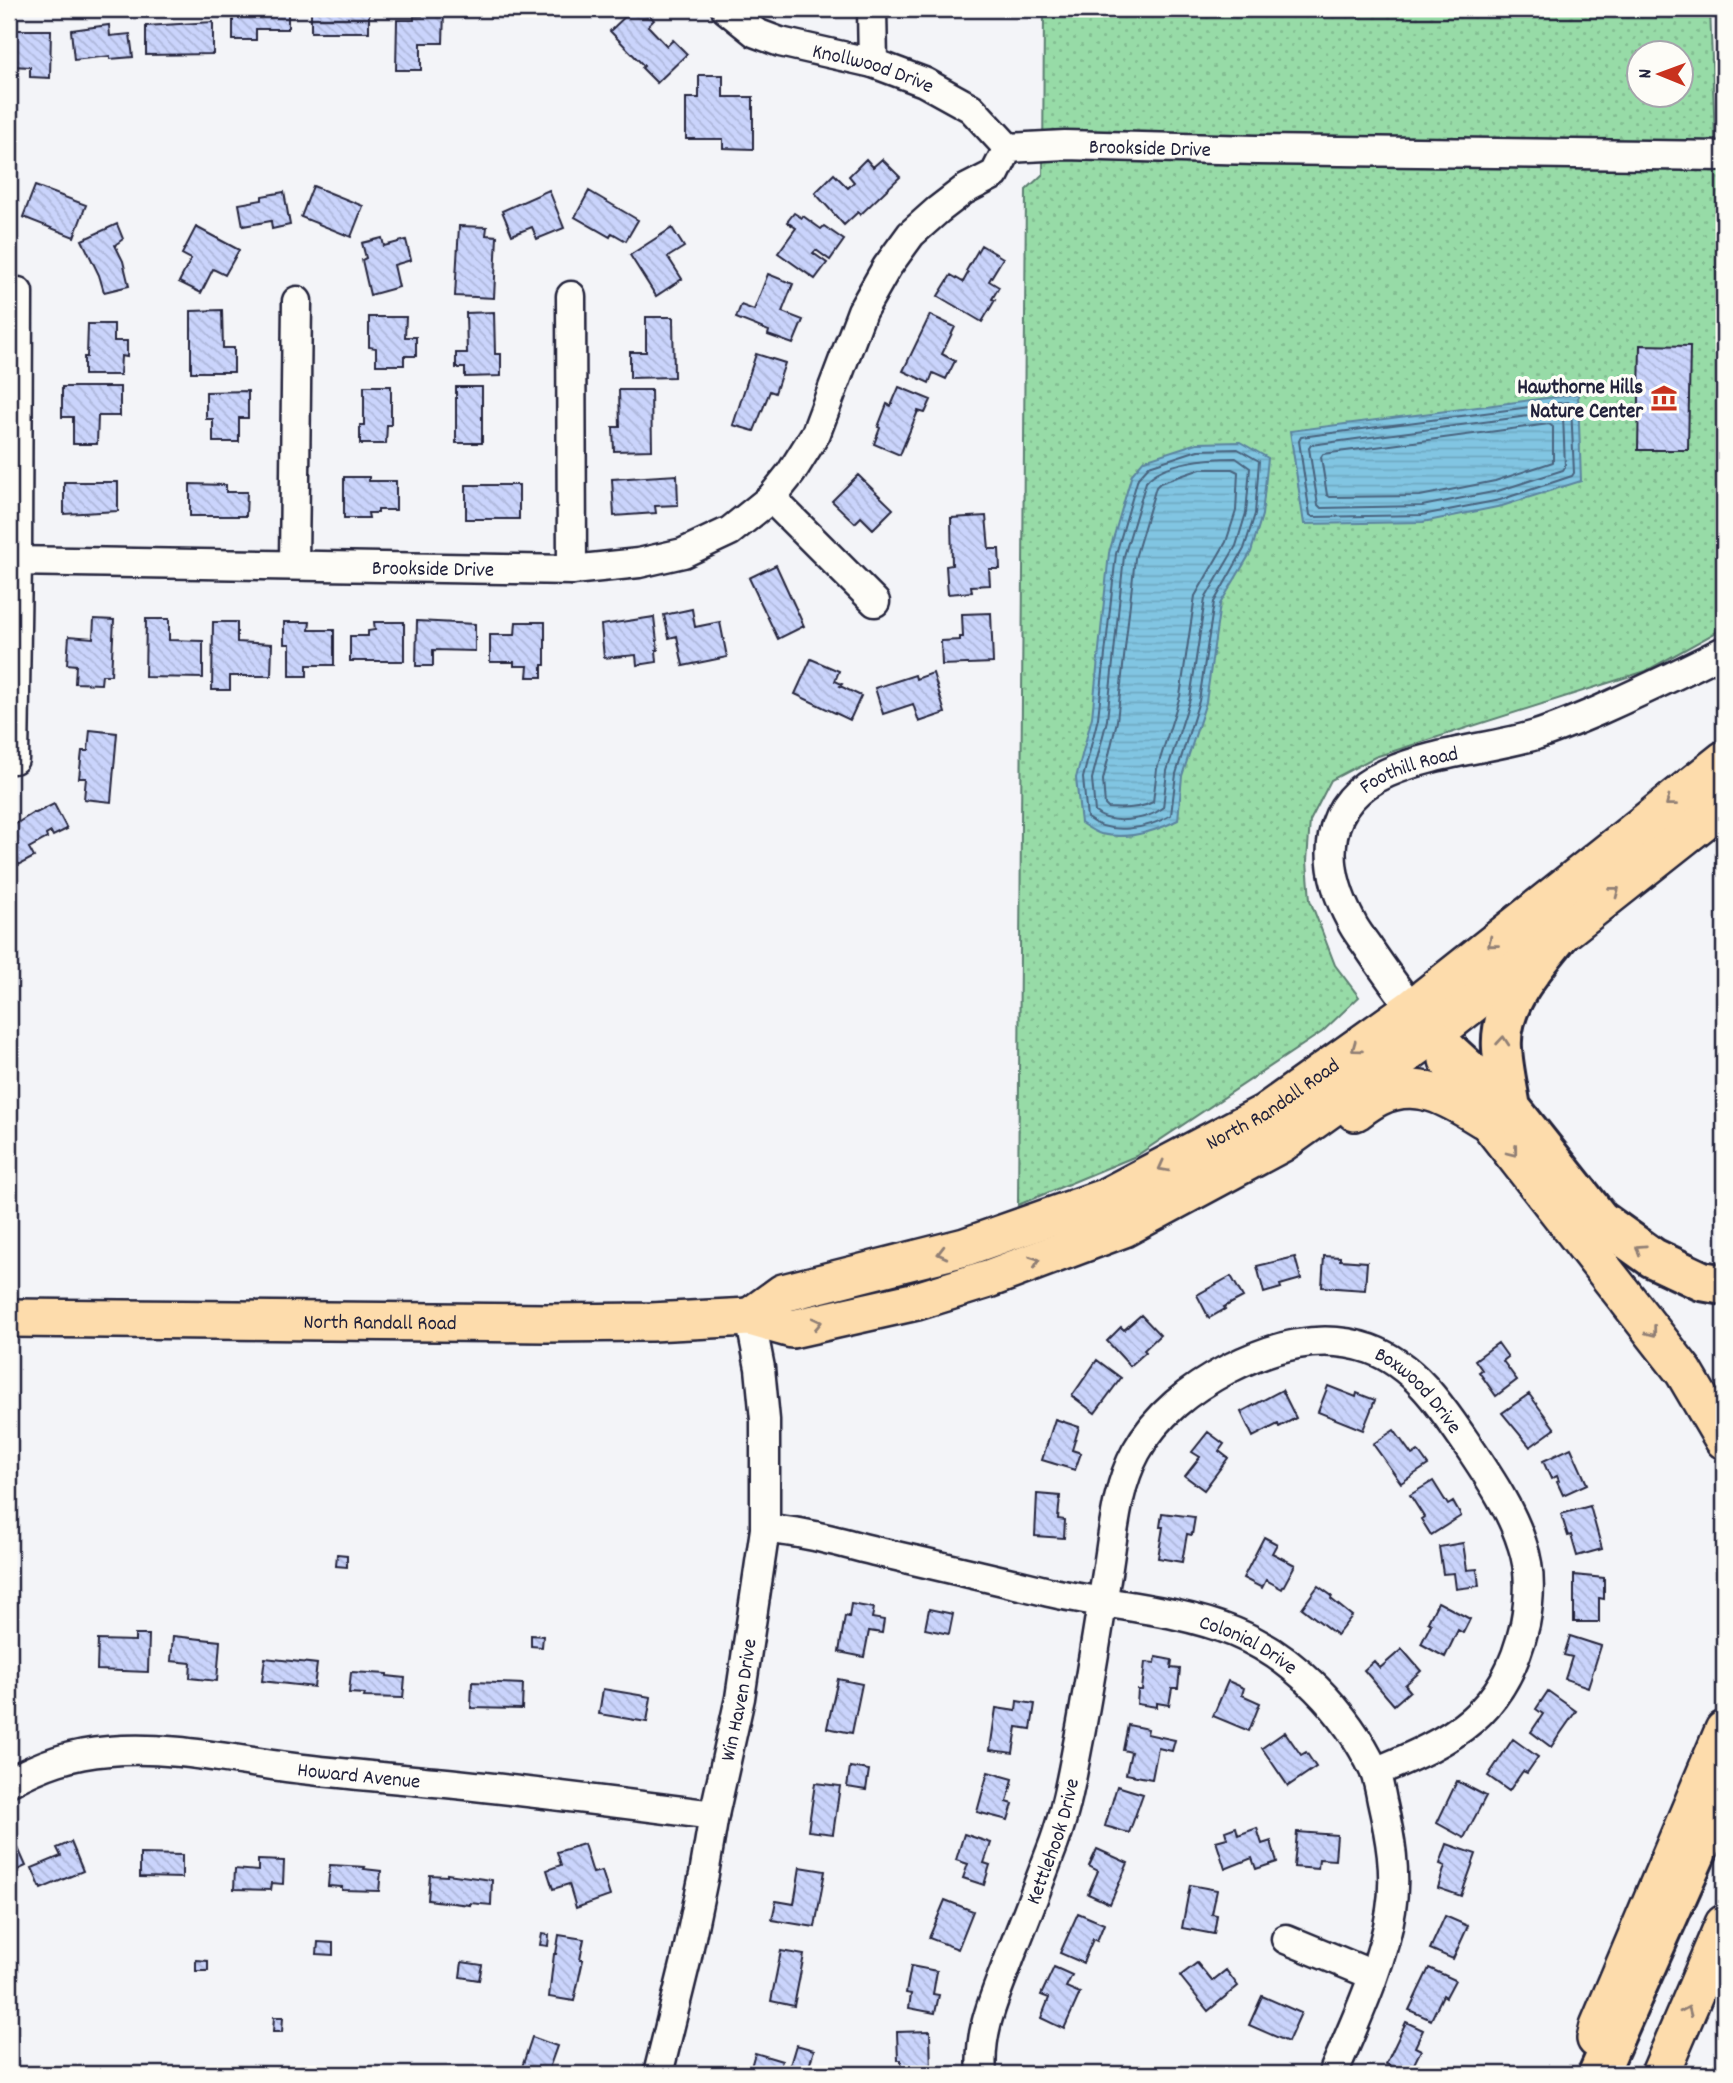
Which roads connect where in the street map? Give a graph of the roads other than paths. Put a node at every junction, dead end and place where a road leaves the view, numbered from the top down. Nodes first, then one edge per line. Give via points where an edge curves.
1 (726, 9) edge
2 (872, 9) edge
3 (873, 63) junction
4 (1008, 148) junction
5 (1724, 156) edge
6 (18, 292) dead end
7 (571, 296) dead end
8 (297, 301) dead end
9 (771, 498) junction
10 (13, 561) edge
11 (294, 564) junction
12 (572, 570) junction
13 (875, 602) dead end
14 (1724, 651) edge
15 (14, 759) dead end
16 (1724, 760) edge
17 (1724, 806) edge
18 (1561, 933) junction
19 (1422, 1022) junction
20 (1501, 1116) junction
21 (1220, 1176) junction
22 (1724, 1285) edge
23 (751, 1317) junction
24 (9, 1318) edge
25 (1724, 1440) edge
26 (765, 1529) junction
27 (1102, 1601) junction
28 (1724, 1730) edge
29 (1375, 1772) junction
30 (9, 1782) edge
31 (1724, 1791) edge
32 (714, 1815) junction
33 (1724, 1924) edge
34 (1286, 1939) dead end
35 (1373, 1975) junction
36 (657, 2074) edge
37 (982, 2074) edge
38 (1333, 2074) edge
39 (1588, 2074) edge
40 (1598, 2074) edge
41 (1660, 2074) edge

1 - 3 street, Knollwood Drive via 756,33 780,42
2 - 3 street
3 - 4 street, Knollwood Drive via 924,82 971,108
4 - 5 street, Brookside Drive via 1065,145
4 - 9 street, Brookside Drive via 995,174 938,210 911,234 887,267 862,311 816,433
6 - 10 street
7 - 12 street
8 - 11 street
9 - 12 street, Brookside Drive via 730,531 683,553
9 - 13 street
10 - 11 street, Brookside Drive
10 - 15 street
11 - 12 street, Brookside Drive
14 - 19 street, Foothill Road via 1562,726 1387,773 1347,802 1333,836 1337,886 1350,920
16 -> 19 main road, North Randall Road via 1595,861
18 -> 17 main road, North Randall Road
18 - 19 main road, North Randall Road
20 -> 18 highway via 1506,1016 1521,984
19 - 20 highway
19 - 21 main road, North Randall Road via 1282,1143
19 -> 23 main road, North Randall Road via 1265,1113 1104,1198 965,1247 783,1293
20 - 21 main road via 1423,1090 1396,1090 1379,1096 1275,1164
22 -> 20 highway via 1702,1281 1653,1258 1600,1220
20 -> 25 main road via 1684,1372
23 -> 21 main road, North Randall Road via 792,1329 929,1297 1124,1228
23 - 24 main road, North Randall Road via 651,1322
23 - 26 street, Win Haven Drive via 765,1420
26 - 27 street, Colonial Drive via 796,1532
26 - 32 street, Win Haven Drive via 740,1698
27 - 29 street, Colonial Drive via 1204,1622 1265,1648 1291,1665 1342,1717
27 - 29 street, Boxwood Drive via 1127,1476 1148,1434 1179,1399 1243,1362 1294,1344 1345,1343 1388,1358 1425,1388 1502,1498 1523,1546 1529,1591 1521,1643 1493,1698 1453,1735
27 - 37 street, Kettlehook Drive via 1065,1807 986,2019
28 - 39 main road via 1599,2026
29 - 35 street, Colonial Drive via 1394,1872 1392,1908
30 - 32 street, Howard Avenue via 60,1758 137,1749
31 - 40 highway
32 - 36 street, Win Haven Drive via 686,1961
41 -> 33 main road
34 - 35 street
35 - 38 street, Colonial Drive

